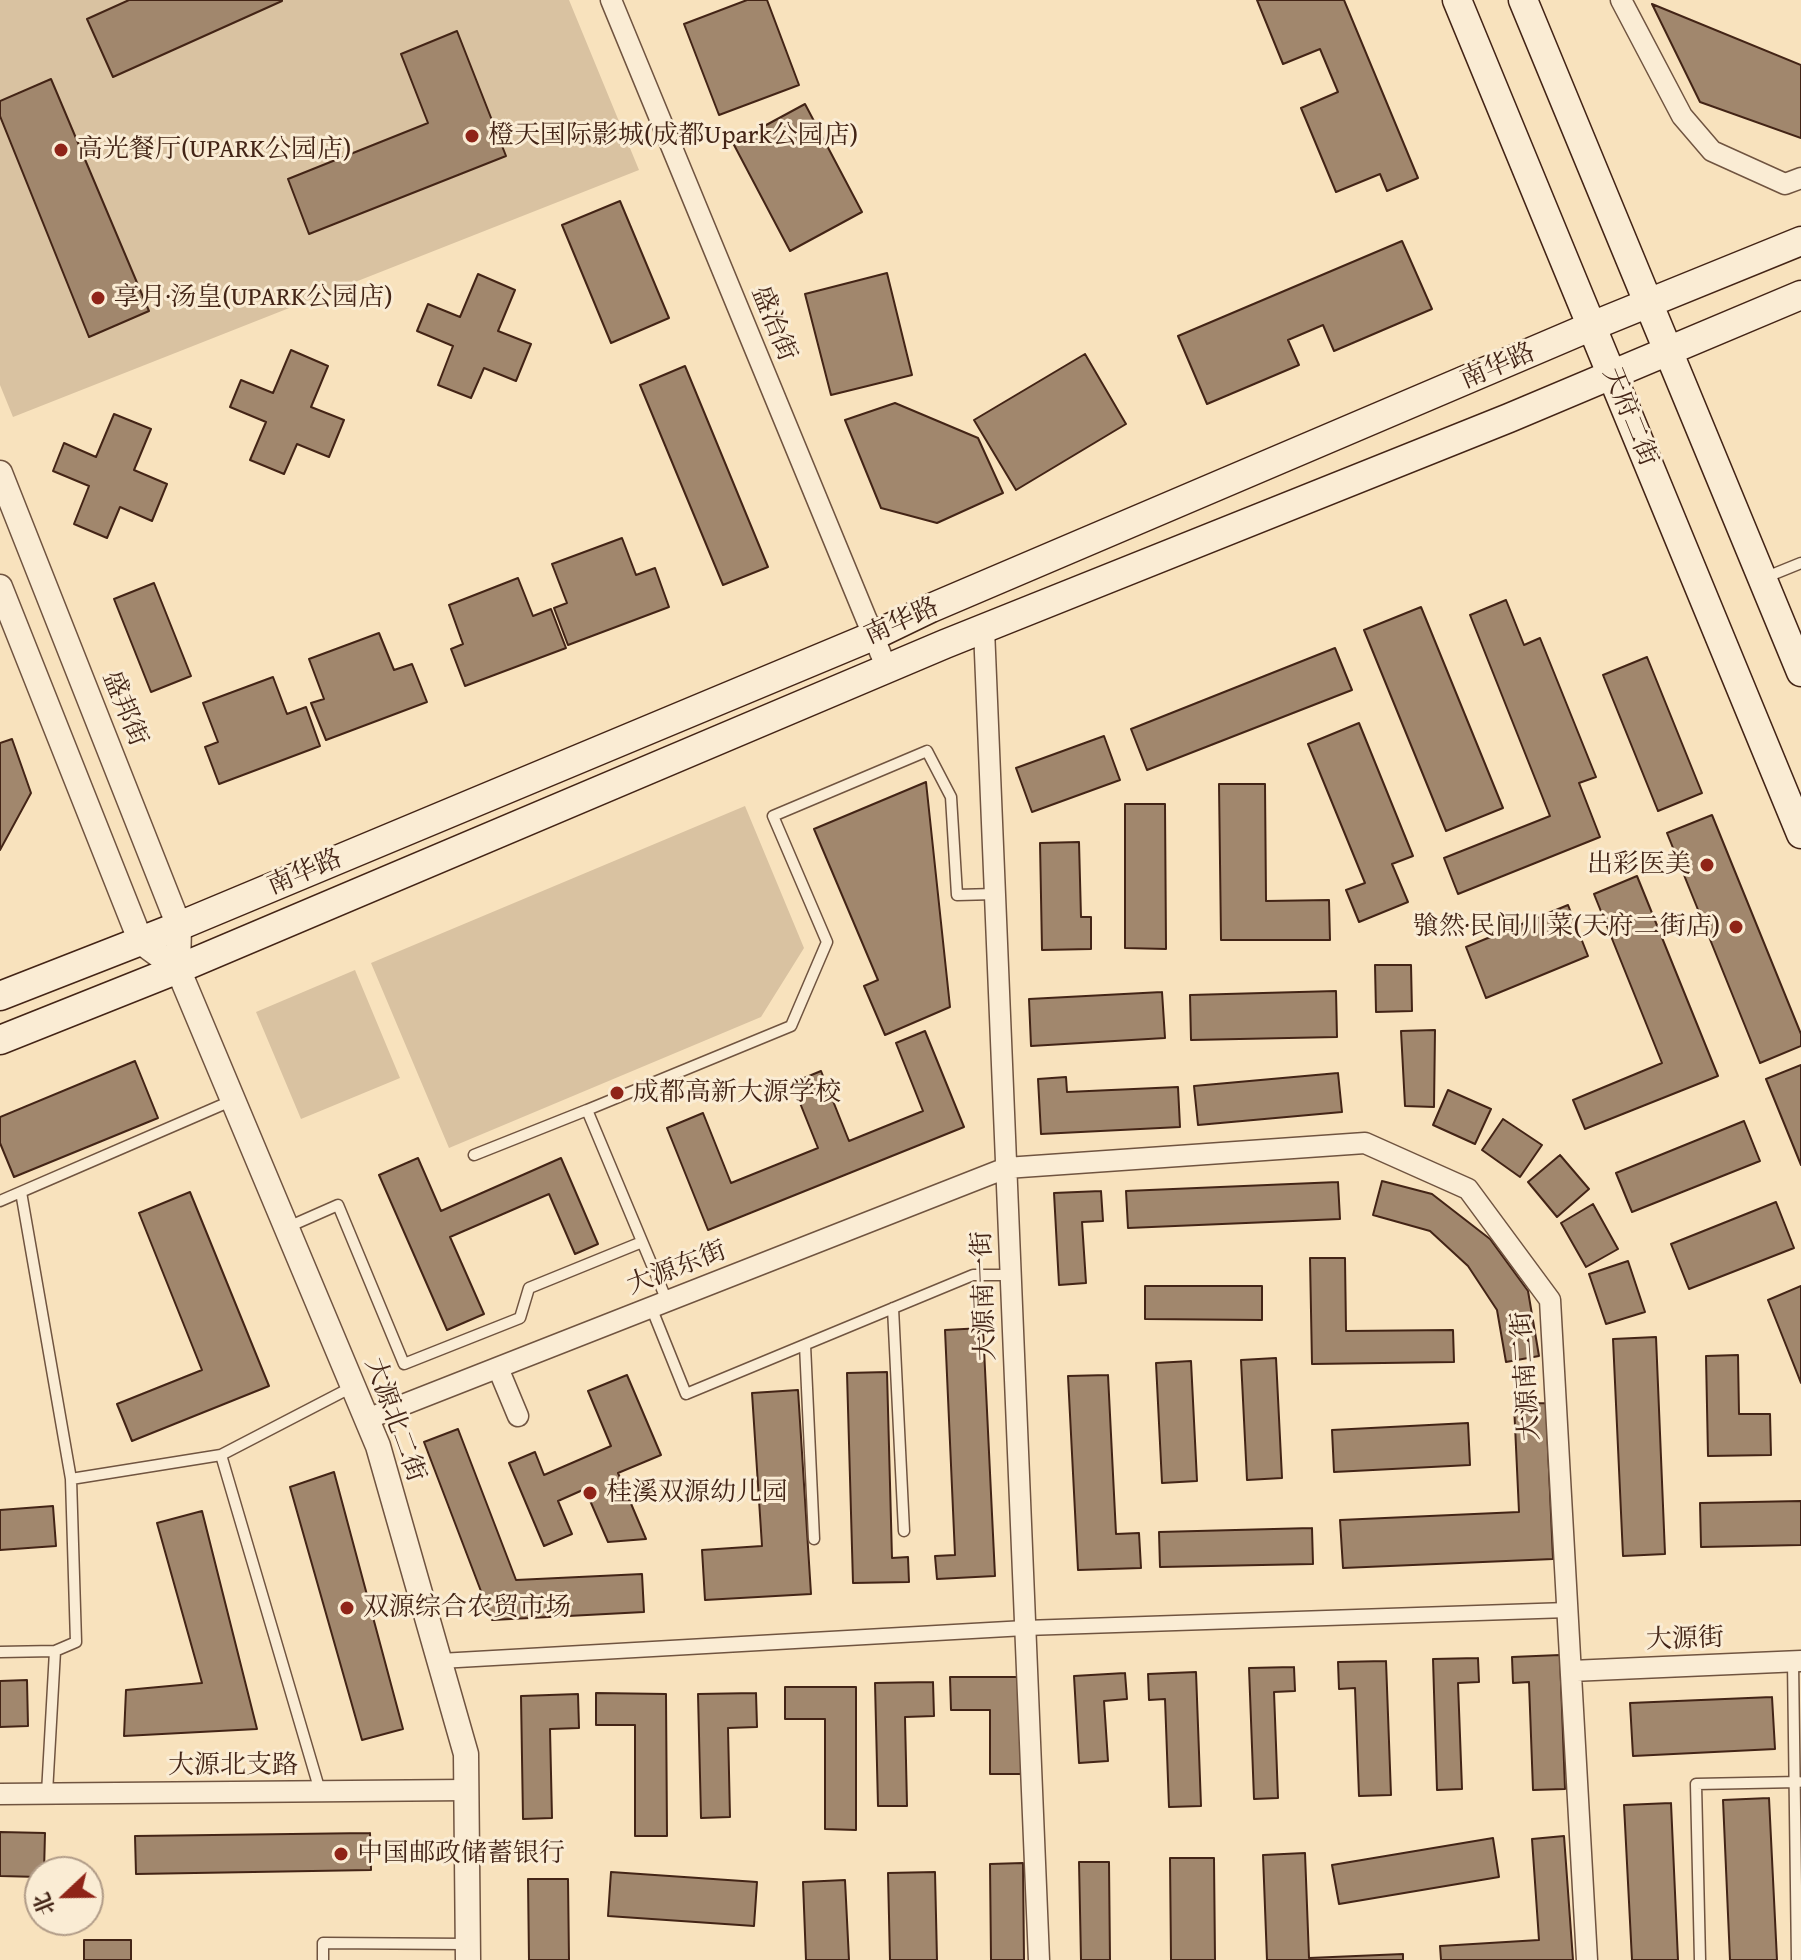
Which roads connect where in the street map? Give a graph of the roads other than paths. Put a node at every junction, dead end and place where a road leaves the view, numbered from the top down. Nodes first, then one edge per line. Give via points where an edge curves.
1 (611, 0) edge
2 (1457, 0) edge
3 (1523, 0) edge
4 (1621, 0) edge
5 (1801, 178) edge
6 (1801, 241) edge
7 (1801, 295) edge
8 (1648, 303) junction
9 (1592, 326) junction
10 (1669, 352) junction
11 (1612, 376) junction
12 (0, 473) edge
13 (1801, 563) edge
14 (1762, 579) junction
15 (0, 587) edge
16 (984, 629) junction
17 (873, 636) junction
18 (887, 669) junction
19 (1801, 672) edge
20 (1801, 834) edge
21 (995, 894) junction
22 (179, 926) junction
23 (141, 942) junction
24 (178, 969) junction
25 (0, 996) edge
26 (0, 1040) edge
27 (233, 1100) junction
28 (587, 1110) junction
29 (474, 1155) dead end
30 (1006, 1168) junction
31 (21, 1192) junction
32 (0, 1201) edge
33 (287, 1228) junction
34 (642, 1242) junction
35 (1011, 1275) junction
36 (659, 1304) junction
37 (893, 1308) junction
38 (805, 1345) junction
39 (498, 1368) junction
40 (353, 1386) junction
41 (518, 1416) dead end
42 (367, 1419) junction
43 (221, 1455) junction
44 (71, 1479) junction
45 (904, 1531) dead end
46 (814, 1539) dead end
47 (1568, 1610) junction
48 (1025, 1628) junction
49 (55, 1651) junction
50 (0, 1652) edge
51 (440, 1661) junction
52 (1797, 1662) edge
53 (1571, 1671) junction
54 (1798, 1782) edge
55 (467, 1790) junction
56 (320, 1791) junction
57 (47, 1793) junction
58 (0, 1794) edge
59 (468, 1952) edge
60 (323, 1960) edge
61 (1039, 1960) edge
62 (1587, 1960) edge
63 (1700, 1960) edge
64 (1797, 1960) edge

1 - 17 street, 盛治街
2 - 9 main road, 天府二街
3 - 8 main road
4 - 5 street via 1682,116 1712,151 1785,184
6 - 8 main road, 南华路
7 - 10 main road, 南华路
8 - 9 main road, 南华路
8 - 10 main road
9 - 11 main road, 天府二街
9 - 17 main road, 南华路
10 - 11 main road, 南华路
10 - 14 main road
11 - 16 main road, 南华路
11 - 20 main road, 天府二街
12 - 22 street, 盛邦街
13 - 14 lane
14 - 19 main road
15 - 23 street
16 - 18 main road, 南华路
16 - 21 street, 大源南一街
17 - 18 street, 盛治街
17 - 22 main road, 南华路
18 - 24 main road, 南华路
21 - 28 lane via 957,895 951,797 927,751 773,816 827,942 791,1026
21 - 30 street, 大源南一街
22 - 23 main road, 南华路
22 - 24 street, 盛邦街
23 - 24 street
23 - 25 main road, 南华路
24 - 26 main road, 南华路
24 - 27 street, 大源北二街
27 - 31 lane
27 - 33 street, 大源北二街
28 - 29 lane
28 - 34 lane
30 - 35 street, 大源南一街
30 - 36 street, 大源东街
30 - 47 street, 大源南二街 via 1365,1143 1468,1189 1550,1300
31 - 32 lane
31 - 44 lane
33 - 34 lane via 338,1205 404,1364 520,1318 529,1288
33 - 40 street, 大源北二街
34 - 36 lane
35 - 37 lane via 973,1275
35 - 48 street, 大源南一街
36 - 38 lane via 686,1394
36 - 39 street, 大源东街
37 - 38 lane
37 - 45 lane
38 - 46 lane
39 - 41 street
39 - 42 street, 大源东街
40 - 42 street, 大源北二街
40 - 43 lane
42 - 51 street, 大源北二街
43 - 44 lane
43 - 56 lane
44 - 49 lane via 76,1642
47 - 48 street
47 - 53 street, 大源南二街
48 - 51 street
48 - 61 street, 大源南一街
49 - 50 lane
49 - 57 lane
51 - 55 street, 大源北二街 via 466,1754
52 - 53 street, 大源街
52 - 54 lane
53 - 62 street, 大源南二街
54 - 63 lane via 1696,1784
54 - 64 lane
55 - 56 street, 大源北支路
55 - 59 street, 大源北二街
56 - 57 street, 大源北支路
57 - 58 street, 大源北支路
59 - 60 lane via 323,1943

